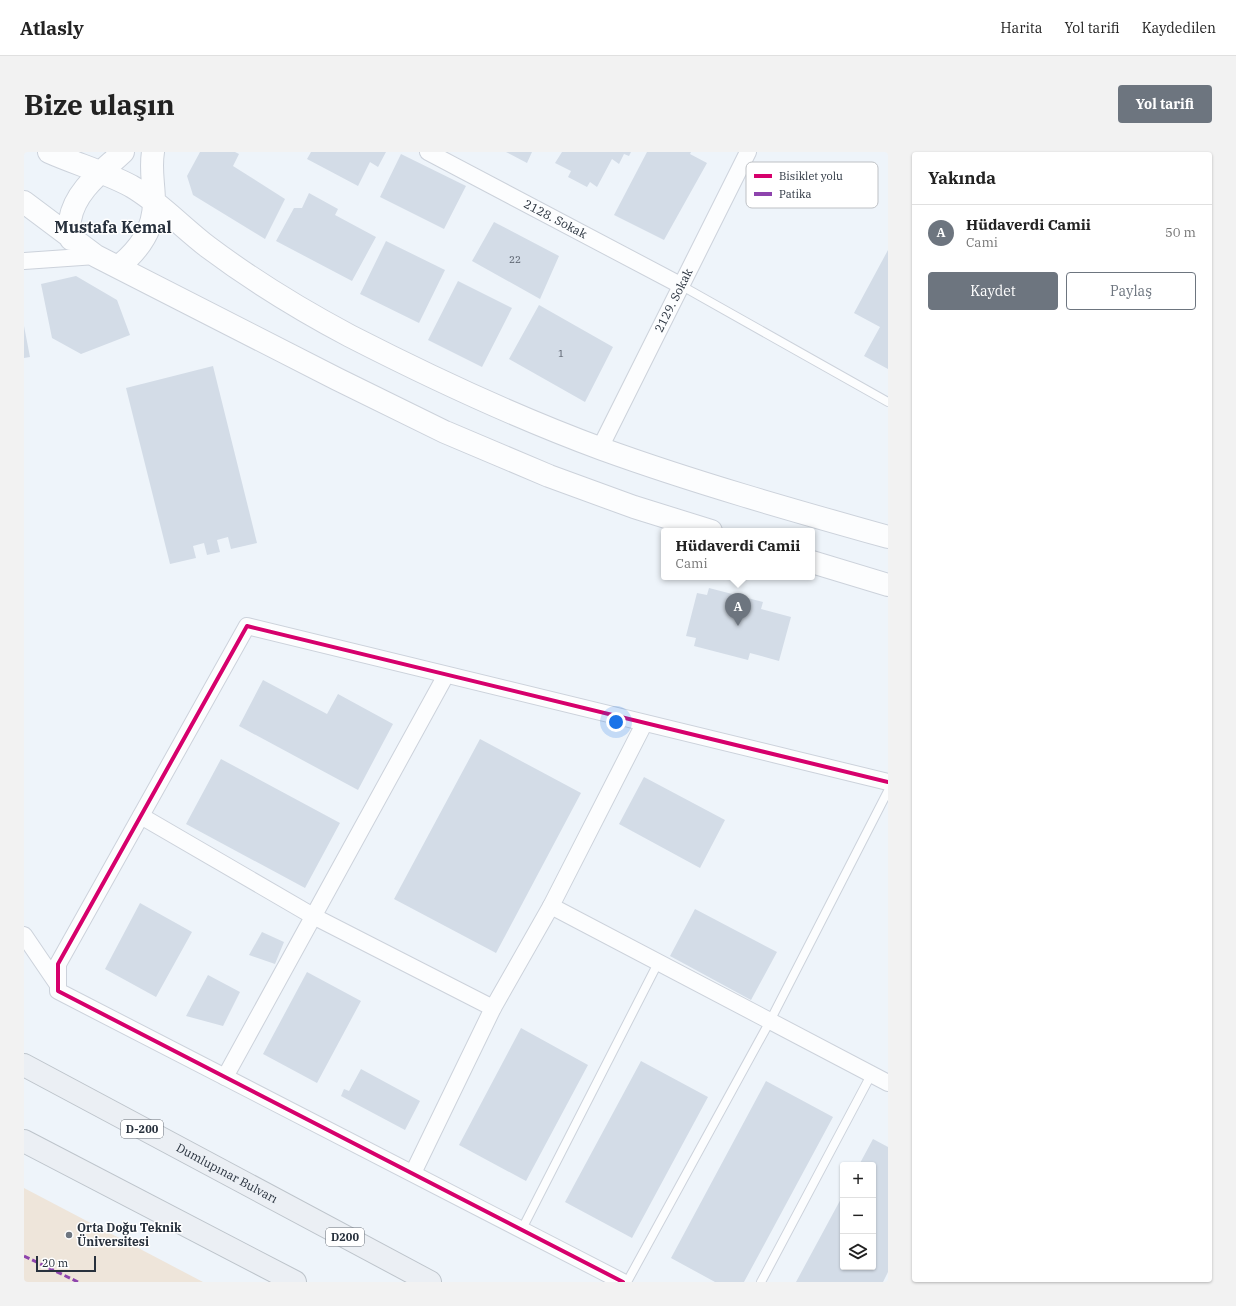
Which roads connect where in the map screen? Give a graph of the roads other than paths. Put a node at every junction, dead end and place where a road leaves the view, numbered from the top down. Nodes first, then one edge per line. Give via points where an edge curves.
1 (49, 152) edge
2 (123, 152) edge
3 (153, 152) edge
4 (428, 152) edge
5 (748, 152) edge
6 (100, 172) junction
7 (24, 202) edge
8 (154, 202) junction
9 (71, 239) junction
10 (96, 256) junction
11 (24, 261) edge
12 (118, 267) junction
13 (682, 286) junction
14 (888, 402) edge
15 (600, 448) junction
16 (701, 528) edge
17 (888, 537) edge
18 (815, 563) edge
19 (888, 585) edge
20 (446, 675) junction
21 (644, 724) junction
22 (888, 782) edge
23 (888, 791) edge
24 (141, 816) junction
25 (551, 906) junction
26 (313, 916) junction
27 (24, 935) edge
28 (658, 963) junction
29 (58, 985) junction
30 (493, 1008) junction
31 (770, 1021) junction
32 (24, 1065) edge
33 (871, 1075) junction
34 (225, 1076) junction
35 (888, 1083) edge
36 (24, 1141) edge
37 (413, 1173) junction
38 (260, 1192) joint
39 (522, 1229) junction
40 (295, 1282) edge
41 (430, 1282) edge
42 (624, 1282) edge
43 (627, 1282) edge
44 (761, 1282) edge

1 - 6 street
2 - 6 street
3 - 8 street
4 - 13 street, 2128. Sokak
5 - 13 street, 2129. Sokak
6 - 8 street via 131,186
6 - 9 street via 79,198 74,209 70,220
7 - 9 street
8 - 12 street via 153,216 146,237 132,255
8 - 15 street via 229,263 350,336 473,394
9 - 10 street
10 - 11 street
10 - 12 street
12 - 16 street via 445,432 549,476 634,508
13 - 14 lane
13 - 15 street, 2129. Sokak
15 - 17 street via 682,477
18 - 19 street
20 - 21 street
20 - 24 street via 247,626
20 - 26 street
21 - 22 street
21 - 25 street
23 - 31 lane
24 - 26 street
24 - 29 street via 58,964
25 - 28 street
25 - 30 street
26 - 30 street
26 - 34 street
27 - 29 street
28 - 31 street
28 - 39 lane
29 - 34 street via 58,991
30 - 37 street
31 - 33 street
31 - 43 lane
32 - 38 highway, Dumlupınar Bulvarı / D-200
33 - 35 street
33 - 44 lane
34 - 37 street
36 - 40 highway
37 - 39 street
38 - 41 highway, Dumlupınar Bulvarı / D200
39 - 42 street

